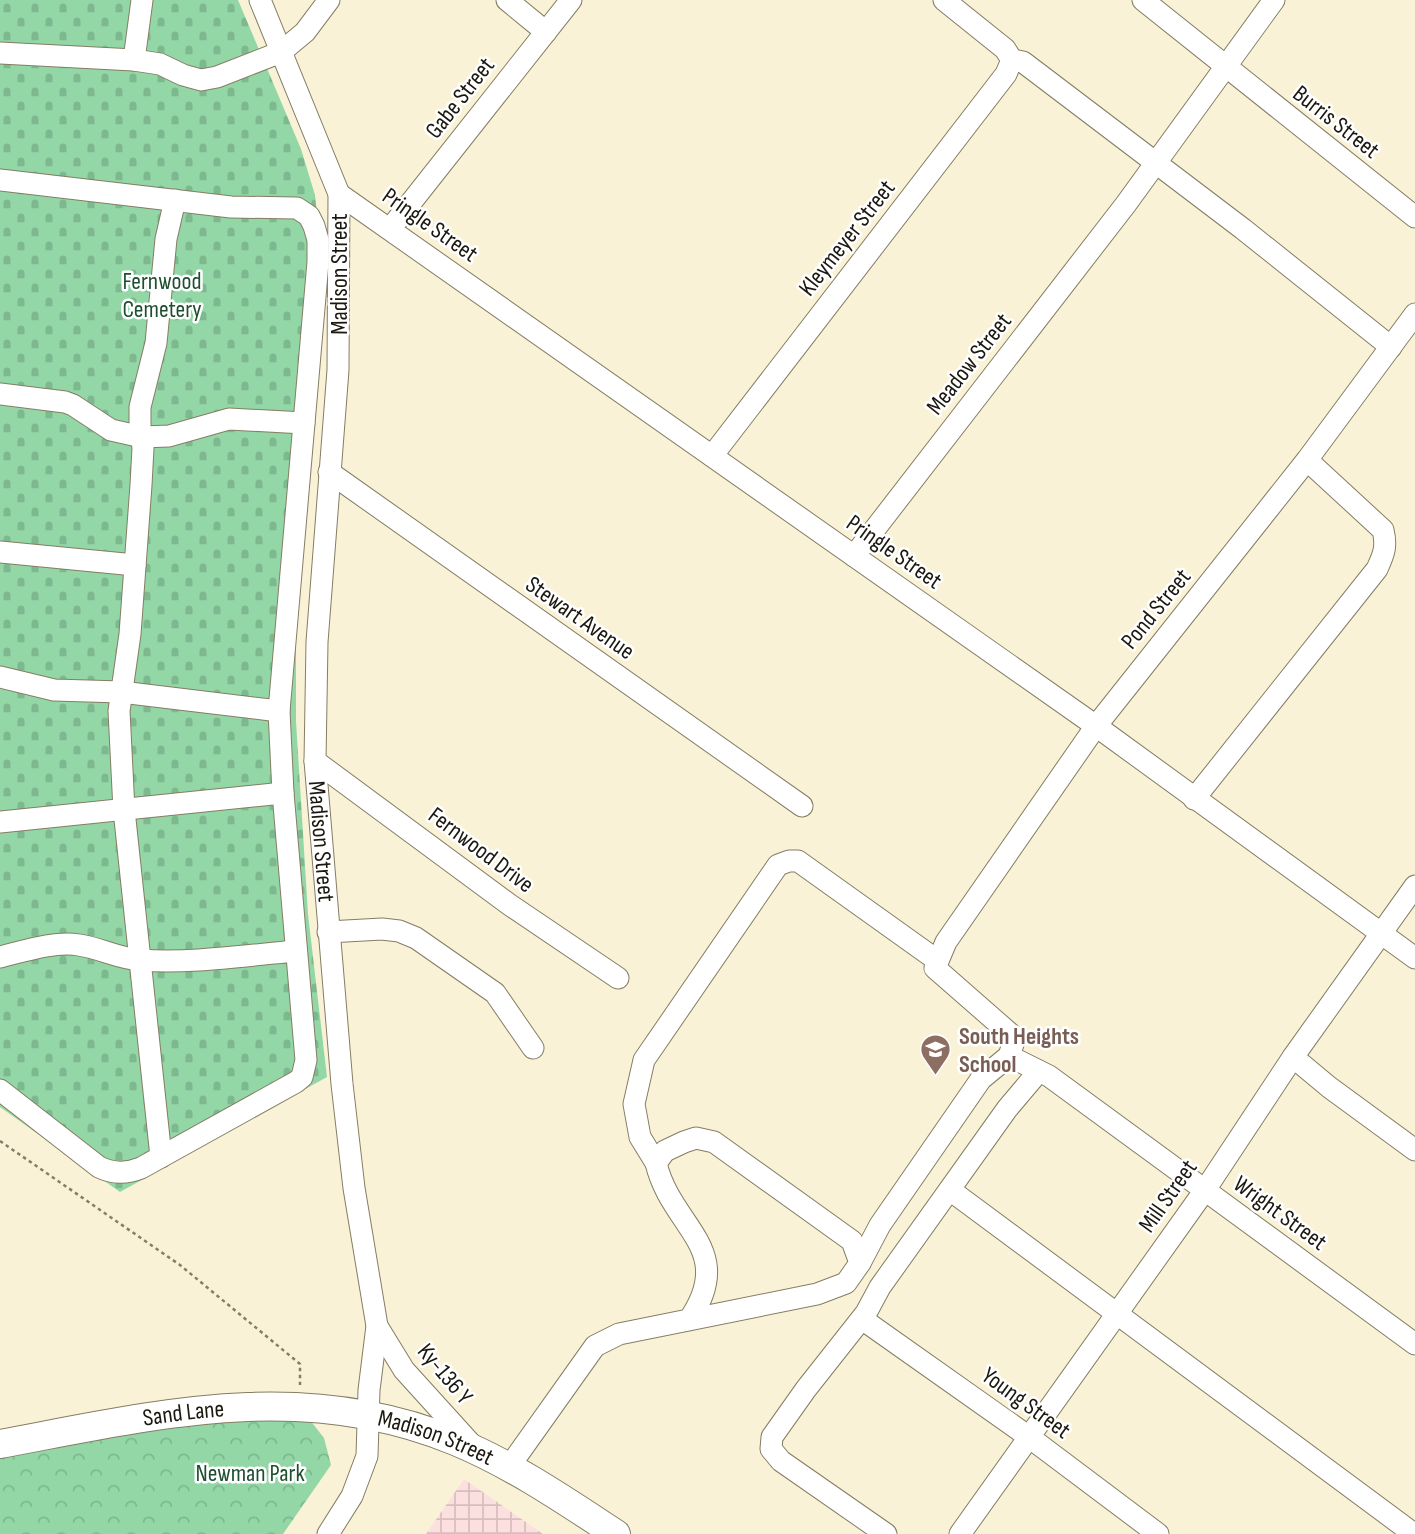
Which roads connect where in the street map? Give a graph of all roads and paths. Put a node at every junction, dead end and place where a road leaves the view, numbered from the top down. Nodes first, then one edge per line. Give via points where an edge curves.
1 (142, 0) edge
2 (260, 0) edge
3 (329, 0) edge
4 (507, 0) edge
5 (571, 0) edge
6 (944, 0) edge
7 (1143, 0) edge
8 (1274, 0) edge
9 (546, 32) junction
10 (281, 52) junction
11 (0, 53) edge
12 (1008, 55) junction
13 (134, 60) junction
14 (1225, 67) junction
15 (1159, 159) junction
16 (0, 180) edge
17 (339, 194) junction
18 (176, 200) junction
19 (1415, 217) edge
20 (390, 229) junction
21 (1415, 314) edge
22 (1391, 347) junction
23 (0, 394) edge
24 (304, 424) junction
25 (142, 437) junction
26 (712, 456) junction
27 (1307, 460) junction
28 (329, 472) junction
29 (0, 552) edge
30 (854, 556) junction
31 (135, 565) junction
32 (0, 677) edge
33 (121, 692) junction
34 (279, 711) junction
35 (1096, 726) junction
36 (315, 761) junction
37 (283, 793) junction
38 (1194, 799) junction
39 (802, 806) dead end
40 (124, 810) junction
41 (0, 822) edge
42 (1415, 886) edge
43 (328, 932) junction
44 (1381, 933) junction
45 (296, 951) junction
46 (942, 952) junction
47 (0, 957) edge
48 (1415, 958) edge
49 (140, 960) junction
50 (618, 978) dead end
51 (533, 1048) dead end
52 (1009, 1056) junction
53 (1293, 1058) junction
54 (1039, 1071) junction
55 (0, 1090) edge
56 (0, 1142) edge
57 (1415, 1150) edge
58 (161, 1157) junction
59 (656, 1163) junction
60 (950, 1190) junction
61 (1205, 1190) junction
62 (860, 1263) junction
63 (1117, 1314) junction
64 (862, 1319) junction
65 (689, 1320) junction
66 (377, 1326) junction
67 (1415, 1344) edge
68 (299, 1406) junction
69 (368, 1415) junction
70 (1029, 1437) junction
71 (0, 1444) edge
72 (478, 1452) junction
73 (509, 1467) junction
74 (328, 1534) edge
75 (616, 1534) edge
76 (886, 1534) edge
77 (960, 1534) edge
78 (1158, 1534) edge
79 (1414, 1534) edge

1 - 13 street
2 - 10 street, Madison Street
3 - 10 street via 305,32
4 - 9 street
5 - 9 street, Gabe Street
6 - 12 street
7 - 14 street, Burris Street
8 - 14 street
9 - 20 street, Gabe Street
10 - 13 street via 201,80 160,64
10 - 17 street, Madison Street
11 - 13 street
12 - 15 street
12 - 26 street, Kleymeyer Street via 997,87
14 - 15 street
14 - 19 street, Burris Street
15 - 22 street
15 - 30 street, Meadow Street
16 - 18 street
17 - 20 street, Pringle Street
17 - 28 street, Madison Street via 338,370
18 - 24 street via 231,207 288,206 309,216 318,240 318,262
18 - 25 street via 166,239 156,343 140,407
20 - 26 street, Pringle Street
21 - 22 street, Pond Street
22 - 27 street, Pond Street
23 - 25 street via 65,402 111,430
24 - 25 street via 229,419 181,433
24 - 34 street
25 - 31 street
26 - 30 street, Pringle Street
27 - 35 street, Pond Street
27 - 38 street via 1383,530 1384,554 1377,569
28 - 36 street, Madison Street via 317,642
28 - 39 street, Stewart Avenue
29 - 31 street
30 - 35 street, Pringle Street
31 - 33 street
32 - 33 street via 54,690
33 - 34 street
33 - 40 street
34 - 37 street
35 - 38 street, Pringle Street
35 - 46 street, Pond Street
36 - 43 street, Madison Street
36 - 50 street, Fernwood Drive via 510,905
37 - 40 street
37 - 45 street
38 - 44 street, Pringle Street
40 - 41 street
40 - 49 street
42 - 44 street, Mill Street
43 - 51 street via 382,929 416,938 495,993
43 - 66 street, Madison Street via 354,1188
44 - 48 street, Pringle Street
44 - 53 street, Mill Street
45 - 49 street
45 - 58 street via 306,1060 302,1077
46 - 52 street via 935,968 1015,1038
46 - 59 street via 797,861 778,865 644,1060 634,1104 640,1137
47 - 49 street via 66,944
49 - 58 street
52 - 54 street, Wright Street
52 - 62 street via 981,1079 880,1225
53 - 57 street
53 - 61 street, Mill Street
54 - 60 street
54 - 61 street, Wright Street
55 - 58 street via 108,1171 132,1171
56 - 68 path via 180,1265 300,1364
59 - 62 street via 665,1151 684,1142 696,1138 714,1142 852,1241
59 - 65 street via 660,1182 700,1244 708,1270 706,1291
60 - 63 street
60 - 64 street
61 - 63 street, Mill Street
61 - 67 street, Wright Street
62 - 65 street via 846,1283 817,1294
63 - 70 street, Mill Street
63 - 79 street
64 - 70 street, Young Street
64 - 76 street via 772,1437 771,1449 781,1461
65 - 73 street via 619,1334 595,1346
66 - 69 street, Madison Street
66 - 72 street, Ky-136 Y via 404,1370
68 - 69 main road, Sand Lane
68 - 71 main road, Sand Lane via 190,1411
69 - 72 main road, Madison Street
69 - 74 street via 367,1456 359,1481
70 - 77 street, Mill Street
70 - 78 street, Young Street
72 - 73 main road, Madison Street
73 - 75 main road, Madison Street

